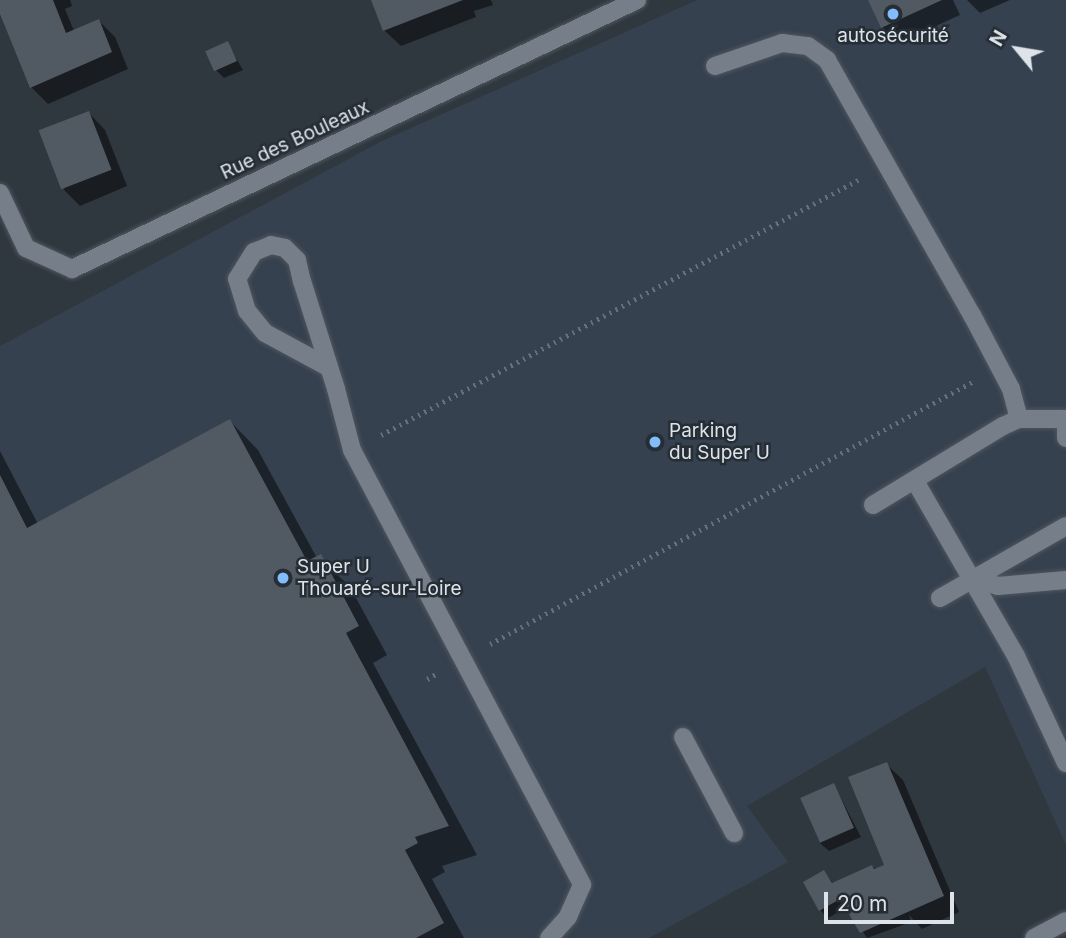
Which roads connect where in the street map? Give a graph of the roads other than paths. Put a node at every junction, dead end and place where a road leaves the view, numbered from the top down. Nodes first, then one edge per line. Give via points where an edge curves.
1 (637, 0) edge
2 (715, 66) dead end
3 (0, 193) edge
4 (328, 367) junction
5 (1019, 419) junction
6 (1066, 421) edge
7 (1066, 438) edge
8 (915, 481) junction
9 (873, 505) dead end
10 (1066, 526) edge
11 (974, 579) junction
12 (1066, 580) edge
13 (940, 598) dead end
14 (683, 737) dead end
15 (1066, 763) edge
16 (734, 833) dead end
17 (1066, 921) edge
18 (549, 938) edge
19 (1034, 938) edge

1 - 3 street, Rue des Bouleaux via 72,269 26,248
2 - 5 street via 782,43 808,46 827,60 999,367
4 - 4 street via 297,260 285,248 271,245 254,252 237,279 247,311 265,333
4 - 18 street via 352,450 582,886 568,917
5 - 6 street
5 - 8 street
6 - 7 street
8 - 9 street
8 - 11 street
10 - 11 street
11 - 12 street via 998,586
11 - 13 street
11 - 15 street
14 - 16 street
17 - 19 street

